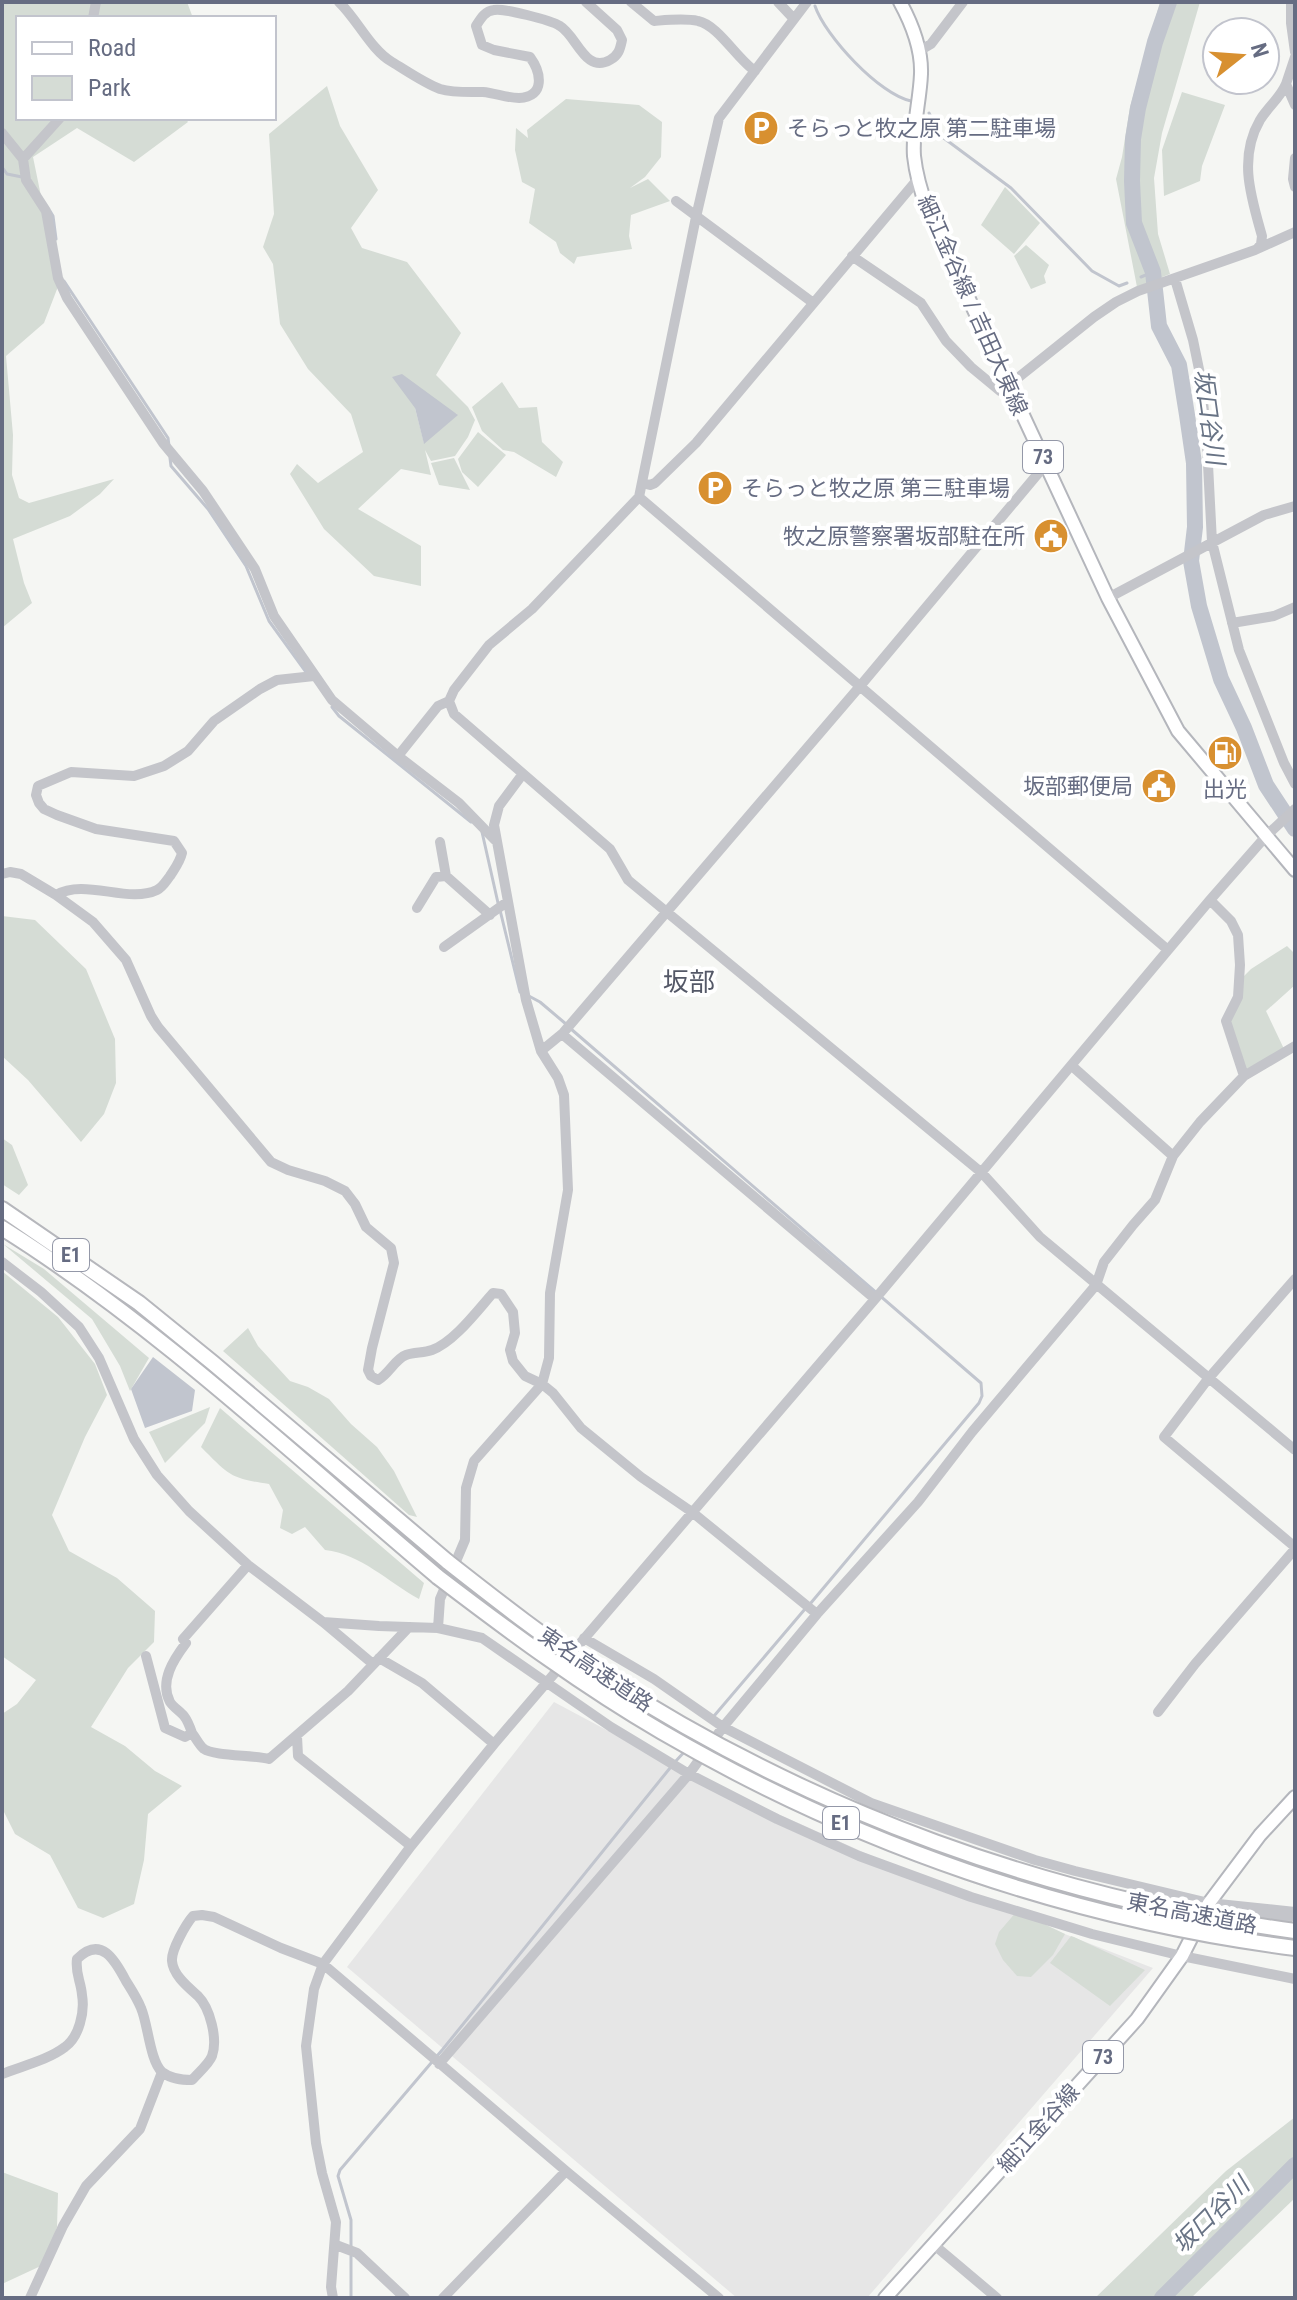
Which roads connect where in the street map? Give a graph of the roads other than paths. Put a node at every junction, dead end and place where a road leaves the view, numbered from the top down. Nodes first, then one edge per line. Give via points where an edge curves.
1 (339, 2) edge
2 (586, 2) edge
3 (631, 2) edge
4 (778, 2) edge
5 (807, 2) edge
6 (900, 2) edge
7 (963, 2) edge
8 (1291, 2) edge
9 (794, 19) junction
10 (919, 51) junction
11 (1295, 54) edge
12 (755, 71) junction
13 (1286, 84) junction
14 (1295, 105) edge
15 (58, 120) edge
16 (2, 133) edge
17 (1295, 158) edge
18 (23, 159) junction
19 (917, 180) junction
20 (1295, 187) edge
21 (676, 201) dead end
22 (696, 217) junction
23 (1295, 232) edge
24 (1255, 250) junction
25 (852, 256) junction
26 (1173, 280) junction
27 (812, 302) junction
28 (1011, 390) junction
29 (1046, 464) junction
30 (642, 483) junction
31 (639, 497) junction
32 (1295, 506) edge
33 (1212, 542) junction
34 (1108, 598) junction
35 (1295, 607) edge
36 (1232, 623) junction
37 (311, 676) junction
38 (861, 685) junction
39 (449, 701) junction
40 (398, 756) junction
41 (522, 775) junction
42 (1295, 784) edge
43 (1295, 809) edge
44 (1267, 835) junction
45 (495, 840) junction
46 (440, 842) dead end
47 (1295, 870) edge
48 (2, 874) edge
49 (446, 876) junction
50 (56, 895) junction
51 (1210, 900) junction
52 (506, 903) junction
53 (417, 908) dead end
54 (666, 911) junction
55 (492, 913) junction
56 (444, 947) dead end
57 (1168, 950) junction
58 (563, 1033) junction
59 (1295, 1046) edge
60 (541, 1051) junction
61 (1072, 1066) junction
62 (1244, 1076) junction
63 (1173, 1156) junction
64 (982, 1173) junction
65 (2, 1209) edge
66 (2, 1228) edge
67 (2, 1262) edge
68 (1295, 1279) edge
69 (1096, 1285) junction
70 (876, 1298) junction
71 (1208, 1379) junction
72 (542, 1384) junction
73 (1295, 1450) edge
74 (692, 1512) junction
75 (1295, 1548) edge
76 (248, 1565) junction
77 (815, 1612) junction
78 (323, 1622) junction
79 (409, 1627) junction
80 (438, 1628) junction
81 (584, 1638) junction
82 (146, 1656) dead end
83 (376, 1661) junction
84 (546, 1682) junction
85 (1158, 1712) dead end
86 (720, 1724) junction
87 (192, 1733) junction
88 (297, 1736) junction
89 (494, 1744) junction
90 (689, 1774) junction
91 (1295, 1797) edge
92 (411, 1846) junction
93 (1207, 1907) junction
94 (1295, 1912) edge
95 (1295, 1918) edge
96 (1295, 1931) edge
97 (1295, 1948) edge
98 (1182, 1956) junction
99 (323, 1964) junction
100 (1295, 1979) edge
101 (439, 2063) junction
102 (162, 2072) junction
103 (2, 2074) edge
104 (566, 2171) junction
105 (933, 2244) junction
106 (338, 2246) junction
107 (30, 2298) edge
108 (333, 2298) edge
109 (405, 2298) edge
110 (443, 2298) edge
111 (719, 2298) edge
112 (885, 2298) edge
113 (997, 2298) edge

1 - 2 street via 387,59 439,88 520,98 536,90 536,65 530,57 482,45 476,26 485,13 497,8 558,24 586,58 603,64 620,52 622,40
3 - 12 street via 654,21 698,21 708,26
4 - 9 street
5 - 9 street
6 - 10 main road, 細江金谷線 / 吉田大東線 / 73
7 - 10 street via 931,44
8 - 11 street
9 - 12 street
10 - 19 main road, 細江金谷線 / 吉田大東線 / 73
11 - 13 street
12 - 22 street via 719,118
13 - 14 street
13 - 24 street via 1259,122 1249,150 1248,181 1262,236
15 - 18 street
16 - 18 street
17 - 20 street
18 - 37 street via 25,176 46,211 58,278 67,298 255,569 274,616
19 - 25 street
19 - 28 main road, 細江金谷線 / 吉田大東線 / 73
21 - 22 street
22 - 27 street
22 - 30 street
23 - 24 street
24 - 26 street
25 - 27 street
25 - 28 street via 921,303 971,367 1000,391
26 - 28 street via 1116,302
26 - 33 street via 1201,379
27 - 30 street via 696,443 655,483
28 - 29 main road, 細江金谷線 / 吉田大東線 / 73
29 - 34 main road, 細江金谷線 / 吉田大東線 / 73
29 - 38 street
30 - 31 street
31 - 38 street
31 - 39 street via 532,609 489,645
32 - 33 street via 1264,515
33 - 34 street
33 - 36 street
34 - 44 main road, 細江金谷線 / 吉田大東線 / 73 via 1178,731
35 - 36 street
36 - 42 street via 1248,675
37 - 40 street
37 - 50 street via 277,680 260,689 164,766 134,776 71,772 38,786 36,795 44,809 96,829 174,841 182,853 161,888 153,892 74,890
38 - 54 street
38 - 57 street
39 - 40 street via 438,706
39 - 41 street via 454,714
40 - 45 street via 459,803
41 - 45 street via 499,806
41 - 54 street via 610,849 628,880
43 - 44 street
44 - 47 main road, 細江金谷線 / 吉田大東線 / 73
44 - 51 street
45 - 52 street
46 - 49 street
48 - 50 street via 21,874
49 - 53 street via 436,877
49 - 55 street
50 - 72 street via 111,941 126,960 158,1027 271,1162 345,1191 366,1227 391,1248 394,1263 372,1348 371,1376 378,1380 404,1355 443,1344 493,1293 501,1294 513,1312 513,1361 525,1376
51 - 57 street
51 - 62 street via 1238,935 1238,997 1226,1021
52 - 55 street
52 - 60 street
54 - 58 street
54 - 64 street
55 - 56 street
57 - 61 street
58 - 60 street
58 - 70 street
59 - 62 street
60 - 72 street via 564,1095 568,1190 550,1293 549,1358
61 - 63 street
61 - 64 street
62 - 63 street
63 - 69 street via 1155,1200 1104,1262
64 - 69 street via 1040,1237
64 - 70 street
65 - 96 highway, 東名高速道路 / E1, bridge via 139,1303 448,1562 547,1637 696,1733 807,1790 953,1849 1161,1909
66 - 97 highway, 東名高速道路 / E1, bridge via 128,1317 438,1577 547,1658 660,1731 759,1785 938,1862 1048,1897 1208,1935
67 - 76 street via 79,1327 157,1475
68 - 71 street
69 - 71 street
69 - 77 street via 918,1502
70 - 74 street
71 - 73 street
71 - 75 street via 1164,1437
72 - 74 street via 581,1428
72 - 80 street via 474,1461 466,1488 465,1540 440,1599
74 - 77 street
74 - 81 street
75 - 85 street
76 - 78 street
76 - 87 street via 183,1639 186,1643 168,1673 170,1702 187,1719
77 - 86 street
78 - 79 street
78 - 83 street
79 - 80 street
79 - 83 street
80 - 84 street via 482,1638
81 - 84 street
81 - 86 street
82 - 87 street via 165,1728 185,1737
83 - 88 street
83 - 89 street via 422,1683
84 - 89 street
84 - 90 street
86 - 90 street
86 - 93 street via 871,1803 1035,1860
87 - 88 street via 213,1753 269,1759
88 - 92 street via 298,1756
89 - 92 street
90 - 98 street via 887,1866 1092,1934
90 - 101 street
91 - 93 main road, 細江金谷線 / 73
92 - 99 street
93 - 94 street
93 - 95 street
93 - 98 main road, 細江金谷線 / 73
98 - 100 street
98 - 105 main road, 細江金谷線 / 73 via 1137,2019
99 - 101 street
99 - 102 street via 214,1917 193,1916 172,1962 205,2003 214,2044 211,2059 192,2080
99 - 106 street via 306,2046 316,2143
101 - 104 street
102 - 103 street via 142,2009 113,1957 96,1949 77,1959 82,2011 67,2046
102 - 107 street via 140,2129 86,2186
104 - 110 street
104 - 111 street
105 - 112 main road, 細江金谷線 / 73
105 - 113 street
106 - 108 street
106 - 109 street via 354,2252

